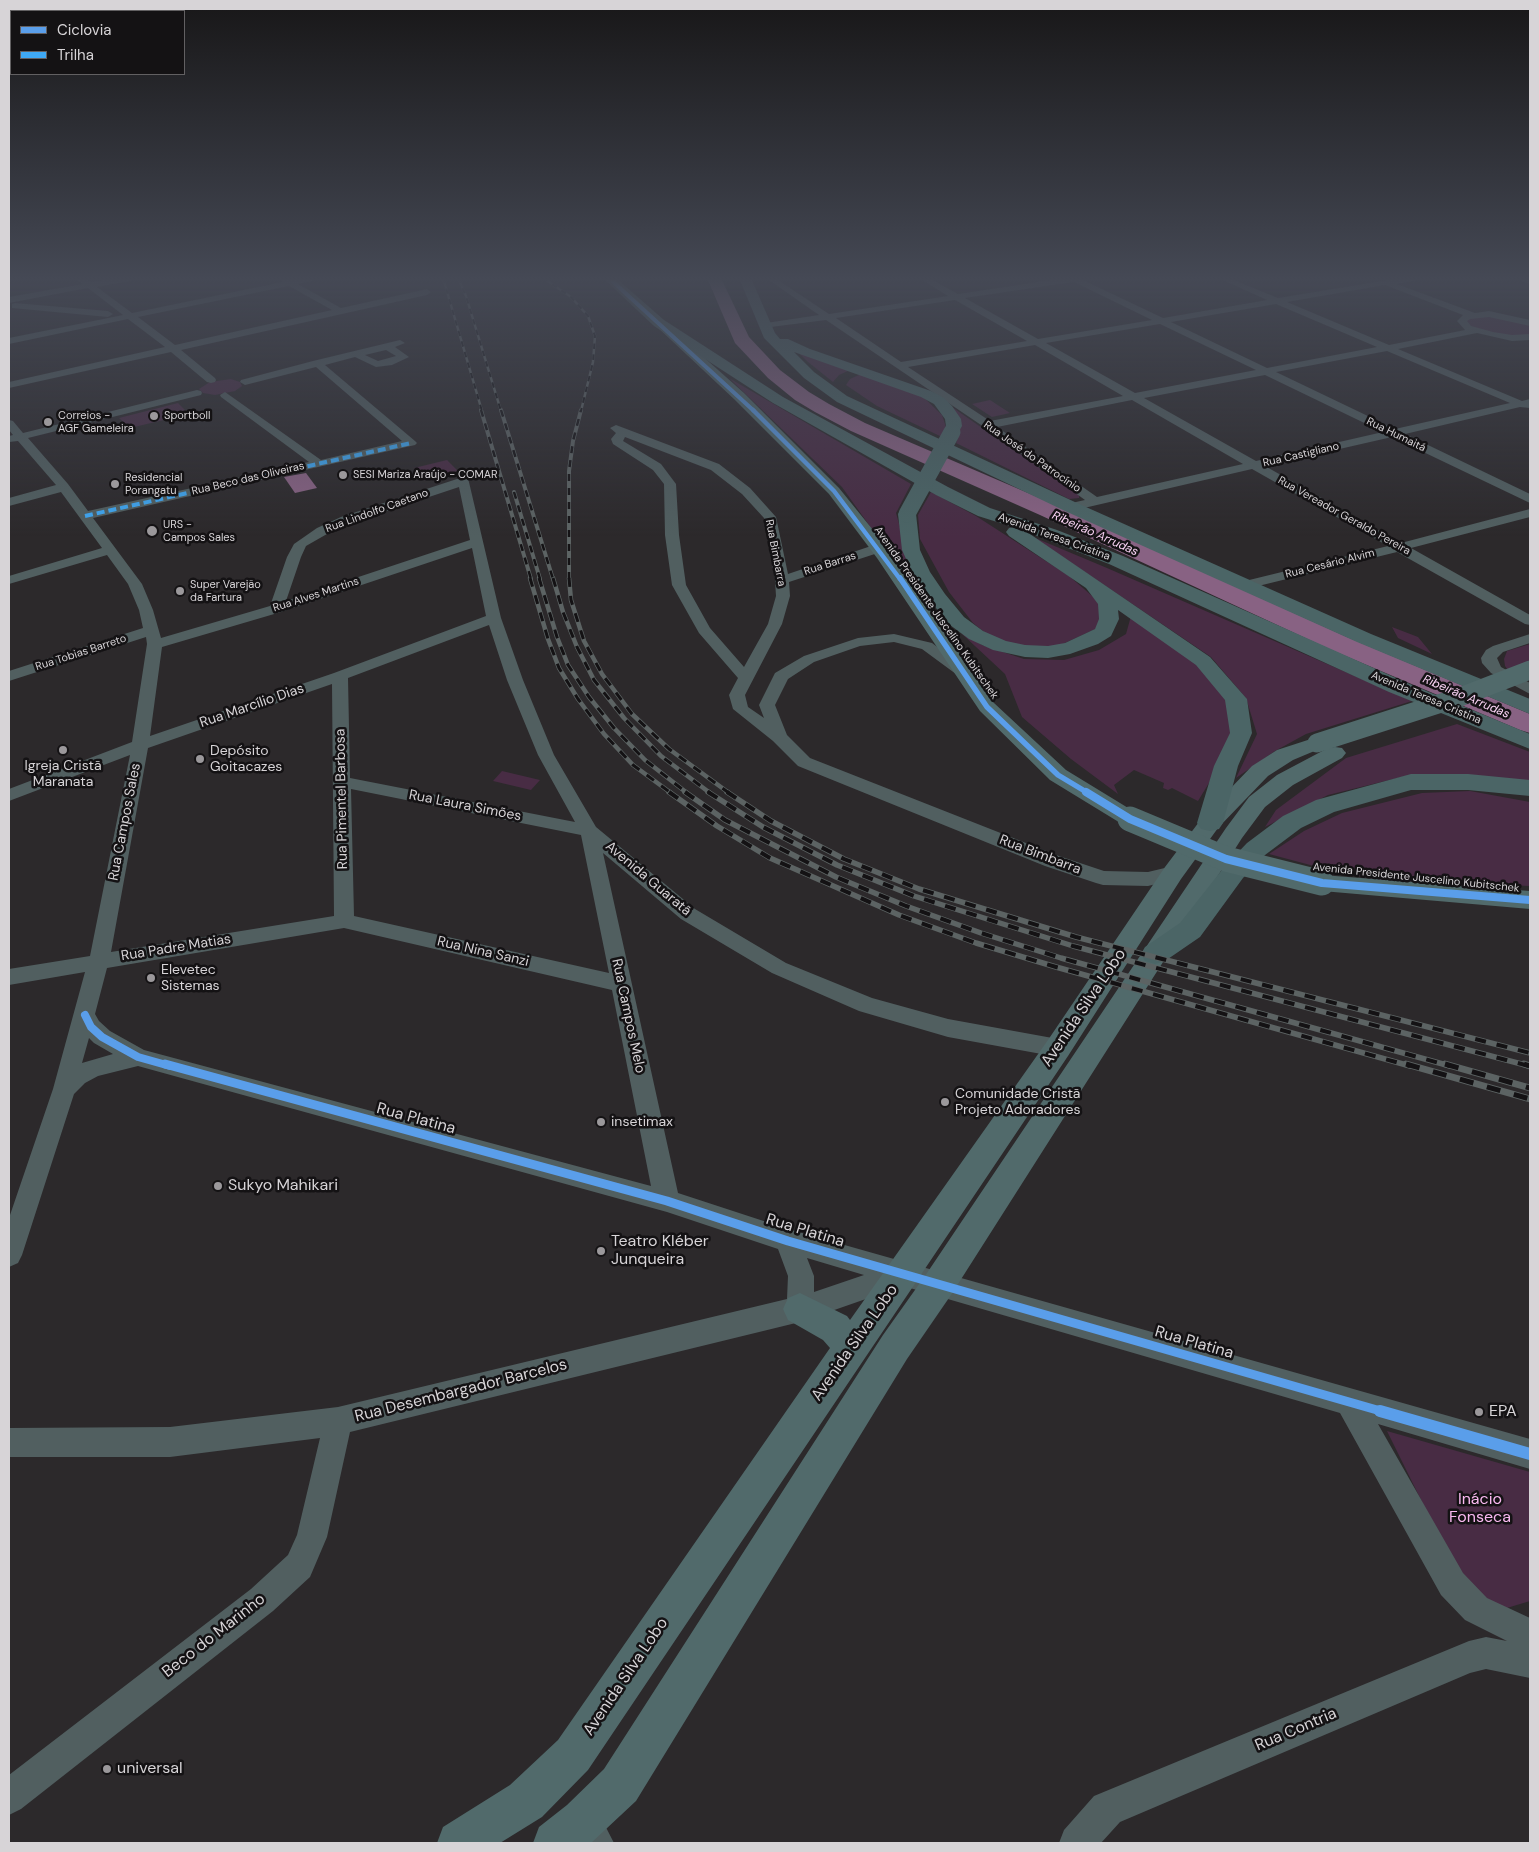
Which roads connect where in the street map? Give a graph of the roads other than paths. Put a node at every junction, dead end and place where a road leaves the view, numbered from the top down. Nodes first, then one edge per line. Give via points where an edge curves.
1 (101, 364) edge
2 (195, 364) edge
3 (312, 364) edge
4 (320, 364) edge
5 (704, 364) edge
6 (723, 364) edge
7 (799, 364) edge
8 (840, 364) edge
9 (903, 364) edge
10 (1075, 364) edge
11 (1250, 364) edge
12 (1301, 364) edge
13 (1428, 364) edge
14 (900, 365) joint
15 (856, 370) junction
16 (1263, 371) junction
17 (9, 384) edge
18 (206, 395) junction
19 (225, 395) junction
20 (1133, 397) junction
21 (842, 399) junction
22 (1528, 405) edge
23 (9, 422) edge
24 (988, 426) junction
25 (1393, 433) junction
26 (15, 438) edge
27 (318, 463) junction
28 (1254, 465) junction
29 (464, 480) joint
30 (64, 488) junction
31 (1530, 499) edge
32 (1094, 501) junction
33 (9, 502) edge
34 (1071, 507) junction
35 (984, 512) junction
36 (1530, 513) edge
37 (85, 516) junction
38 (476, 542) junction
39 (1400, 547) junction
40 (878, 548) junction
41 (111, 550) junction
42 (9, 580) edge
43 (782, 580) junction
44 (1091, 582) junction
45 (1246, 585) junction
46 (276, 609) junction
47 (494, 618) junction
48 (1530, 621) edge
49 (154, 637) junction
50 (1530, 638) edge
51 (1530, 670) edge
52 (966, 674) junction
53 (9, 676) edge
54 (340, 676) junction
55 (746, 678) junction
56 (1530, 688) edge
57 (1530, 708) edge
58 (779, 737) junction
59 (1530, 742) edge
60 (140, 745) junction
61 (1326, 748) junction
62 (342, 782) junction
63 (1468, 782) junction
64 (1530, 788) edge
65 (11, 790) edge
66 (1530, 796) edge
67 (1210, 823) junction
68 (589, 831) junction
69 (1173, 873) junction
70 (1530, 900) edge
71 (344, 921) junction
72 (1155, 954) junction
73 (99, 960) junction
74 (9, 976) edge
75 (622, 984) junction
76 (85, 1015) junction
77 (1058, 1048) junction
78 (138, 1057) junction
79 (64, 1088) junction
80 (667, 1201) junction
81 (788, 1241) junction
82 (9, 1255) edge
83 (921, 1280) junction
84 (800, 1309) junction
85 (851, 1347) junction
86 (1348, 1401) junction
87 (338, 1421) junction
88 (9, 1442) edge
89 (1530, 1454) edge
90 (1530, 1635) edge
91 (1530, 1662) edge
92 (9, 1797) edge
93 (578, 1836) edge
94 (459, 1843) edge
95 (1077, 1843) edge

1 - 17 street
2 - 18 street via 215,379 199,385 195,391
3 - 19 street via 241,380 244,388
4 - 27 street, Rua Beco das Oliveiras via 411,443
5 - 40 main road, Avenida Presidente Juscelino Kubitschek via 834,491
6 - 35 highway, Avenida Teresa Cristina via 778,400
7 - 21 highway
8 - 15 highway
9 - 14 street
10 - 20 street, Rua Vereador Geraldo Pereira
11 - 16 street, Rua Humaitá
12 - 16 street
13 - 22 street
14 - 24 street, Rua José do Patrocínio
15 - 21 highway via 843,376 837,384
15 - 44 highway, bridge via 926,394 939,401 953,419 952,432 907,514 911,550 938,598 957,621 976,635 1000,646 1025,651 1048,652 1091,640 1104,632 1109,619 1108,604
16 - 20 street
16 - 25 street, Rua Humaitá
18 - 19 street
18 - 26 street
19 - 27 street
20 - 24 street
20 - 28 street, Rua Vereador Geraldo Pereira
21 - 34 highway
22 - 25 street, Rua Castigliano
23 - 26 street, Rua Campos Sales
24 - 32 street, Rua José do Patrocínio
25 - 28 street, Rua Castigliano
25 - 31 street, Rua Humaitá
26 - 30 street, Rua Campos Sales
27 - 37 street, Rua Beco das Oliveiras
28 - 32 street, Rua Castigliano
28 - 39 street, Rua Vereador Geraldo Pereira
29 - 38 street, Avenida Guaratã
29 - 46 street, Rua Lindolfo Caetano via 346,520 302,544 294,557
30 - 33 street
30 - 37 street, Rua Campos Sales
32 - 34 street, Rua Castigliano
34 - 45 highway
35 - 44 highway
35 - 59 highway, Avenida Teresa Cristina via 1116,560 1397,687
36 - 39 street, Rua Cesário Alvim
37 - 41 street, Rua Campos Sales
38 - 46 street, Rua Alves Martins
38 - 47 street, Avenida Guaratã
39 - 45 street, Rua Cesário Alvim
39 - 48 street, Rua Vereador Geraldo Pereira
40 - 43 street, Rua Barras
40 - 52 main road, Avenida Presidente Juscelino Kubitschek
41 - 42 street
41 - 49 street, Rua Campos Sales via 135,584
43 - 55 street, Rua Bimbarra via 783,596 775,624
43 - 55 street, Rua Bimbarra via 770,518 746,491 715,467 620,430 617,442 657,467 670,484 672,535 679,585 704,630
44 - 67 highway via 1204,661 1236,699 1240,733 1226,766
45 - 57 highway
46 - 49 street, Rua Alves Martins
47 - 54 street, Rua Marcílio Dias
47 - 68 street, Avenida Guaratã via 546,755
49 - 53 street, Rua Tobias Barreto
49 - 60 street, Rua Campos Sales
50 - 56 street via 1498,649 1489,658 1496,670
51 - 61 main road, bridge
52 - 58 street, Rua Bimbarra via 927,646 894,638 858,642 809,659 781,676 767,705
52 - 70 main road, Avenida Presidente Juscelino Kubitschek, bridge via 988,707 1058,775 1130,819 1226,860 1322,883
54 - 60 street, Rua Marcílio Dias
54 - 62 street, Rua Pimentel Barbosa
55 - 58 street, Rua Bimbarra via 737,695 741,709
56 - 61 main road via 1475,707
58 - 69 street, Rua Bimbarra via 804,762 1060,864 1103,878 1148,879
60 - 65 street, Rua Marcílio Dias
60 - 73 street, Rua Campos Sales
61 - 67 main road, Avenida Silva Lobo via 1285,756 1260,771
61 - 72 main road, Avenida Silva Lobo via 1257,802
62 - 68 street, Rua Laura Simões
62 - 71 street, Rua Pimentel Barbosa
63 - 64 highway
63 - 66 main road
63 - 72 highway via 1412,782 1325,806 1292,822 1256,849 1234,872 1190,930
67 - 69 main road, Avenida Silva Lobo
68 - 75 street, Rua Campos Melo
68 - 77 street, Avenida Guaratã via 688,914 778,968 867,1005 948,1028
69 - 77 main road, Avenida Silva Lobo
71 - 73 street, Rua Padre Matias
71 - 75 street, Rua Nina Sanzi
72 - 83 main road, Avenida Silva Lobo
73 - 74 street, Rua Padre Matias
73 - 76 street, Rua Campos Sales
75 - 80 street, Rua Campos Melo
76 - 78 street, Rua Platina via 91,1027 102,1037
76 - 79 street, Rua Campos Sales
77 - 83 main road, Avenida Silva Lobo
78 - 79 street via 93,1068
78 - 80 street, Rua Platina
79 - 82 street, Rua Campos Sales
80 - 81 street, Rua Platina
81 - 83 street, Rua Platina
81 - 84 street via 800,1276
83 - 84 street, Rua Desembargador Barcelos
83 - 85 main road, Avenida Silva Lobo
83 - 86 street, Rua Platina
83 - 93 main road, Avenida Silva Lobo via 895,1347 620,1785
84 - 85 main road via 836,1328
84 - 87 street, Rua Desembargador Barcelos
85 - 94 main road, Avenida Silva Lobo via 573,1755 526,1801
86 - 89 street, Rua Platina
86 - 90 street via 1452,1584 1476,1609
87 - 88 street, Rua Desembargador Barcelos via 170,1442
87 - 92 street, Beco do Marinho via 312,1537 299,1566 262,1600
91 - 95 street, Rua Contria via 1486,1653 1469,1657 1107,1809

